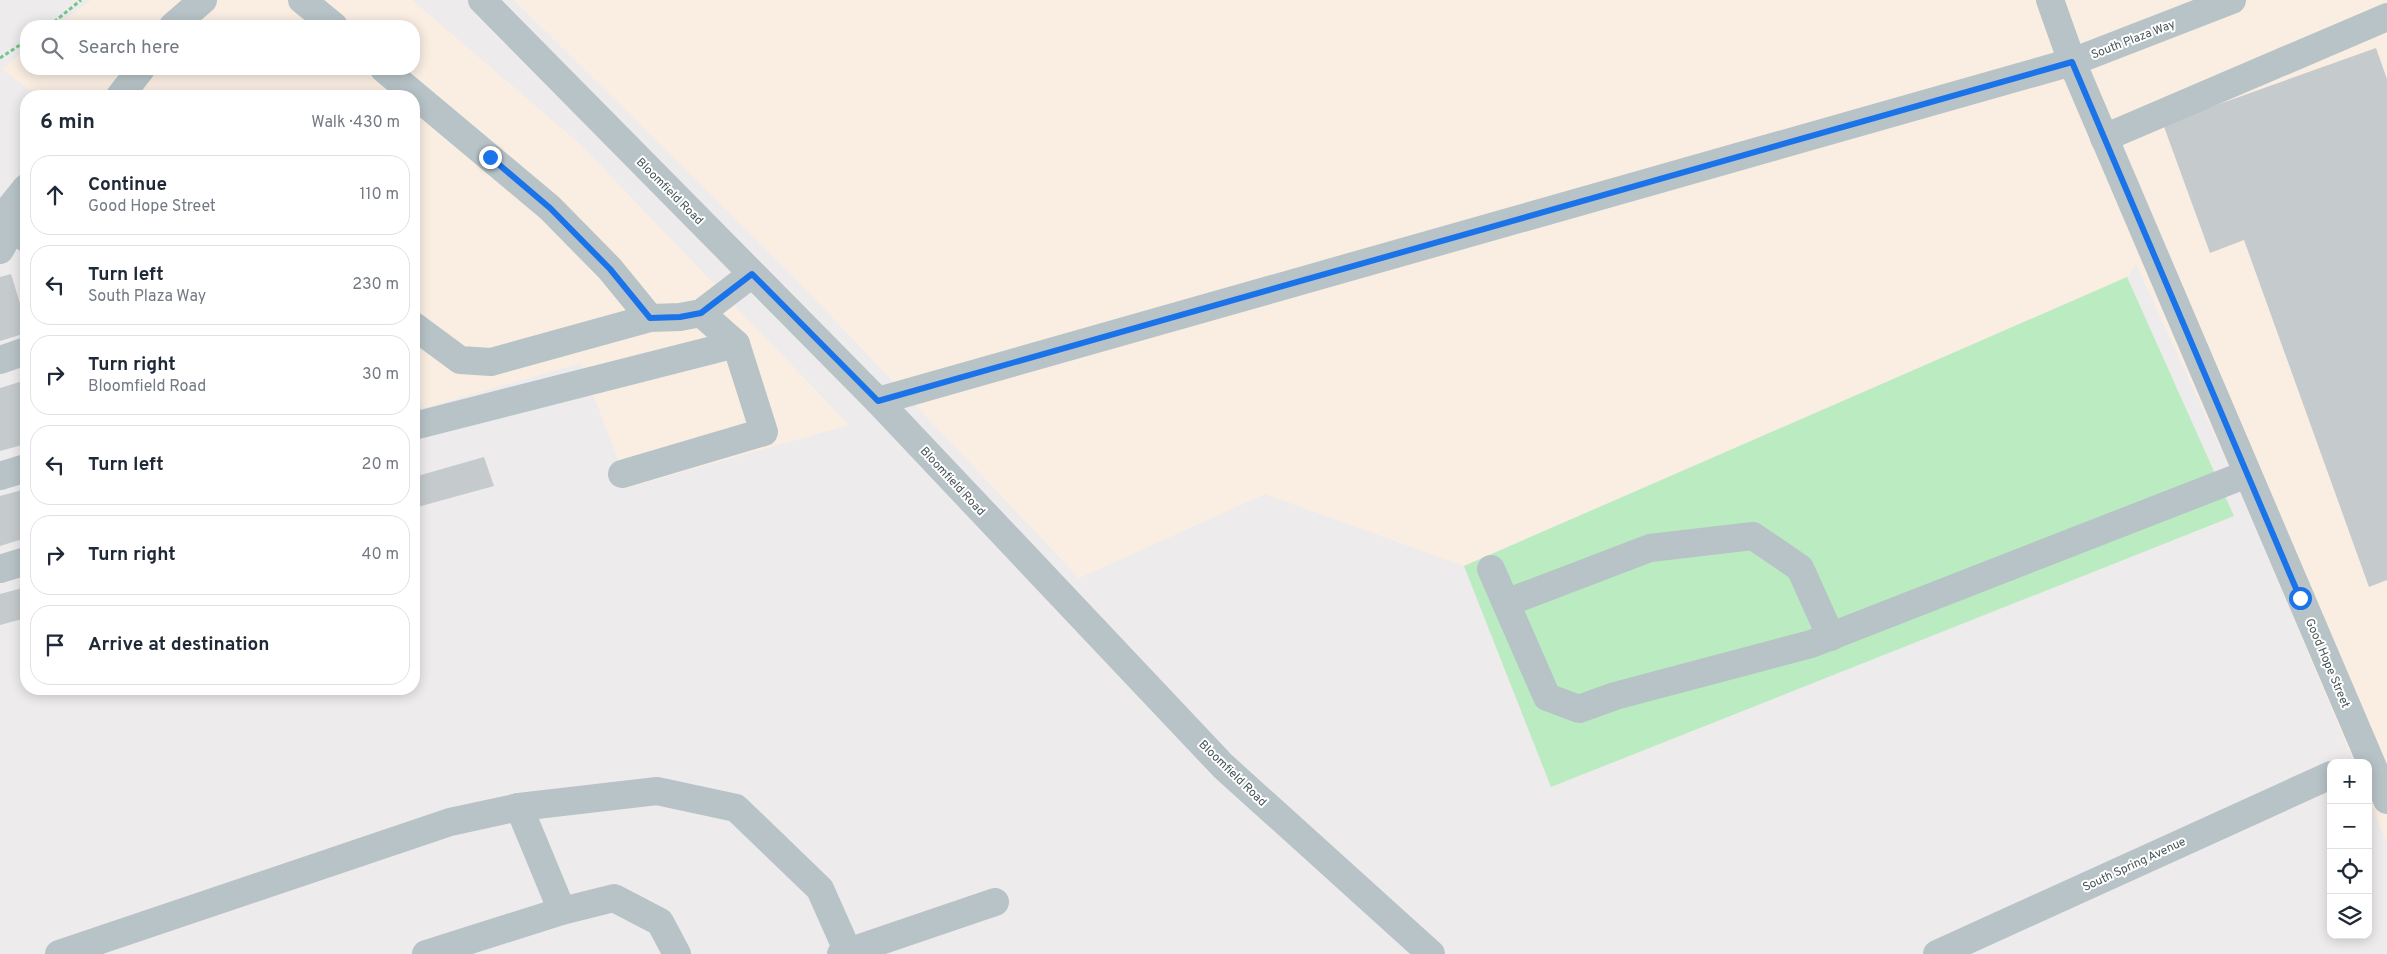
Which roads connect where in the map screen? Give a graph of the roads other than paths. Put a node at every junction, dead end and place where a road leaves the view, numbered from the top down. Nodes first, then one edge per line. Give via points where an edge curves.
1 (203, 0) edge
2 (302, 0) edge
3 (482, 0) edge
4 (2050, 0) edge
5 (2232, 0) edge
6 (2387, 17) edge
7 (181, 20) edge
8 (327, 20) edge
9 (2072, 62) junction
10 (136, 75) edge
11 (391, 75) edge
12 (125, 90) edge
13 (409, 90) edge
14 (420, 99) edge
15 (2104, 138) junction
16 (20, 196) edge
17 (2, 218) junction
18 (20, 233) edge
19 (0, 250) edge
20 (752, 274) junction
21 (701, 313) junction
22 (650, 318) junction
23 (420, 330) edge
24 (736, 344) junction
25 (20, 353) edge
26 (0, 360) edge
27 (878, 401) junction
28 (420, 424) edge
29 (20, 470) edge
30 (622, 474) dead end
31 (2247, 474) junction
32 (0, 476) edge
33 (20, 564) edge
34 (0, 569) edge
35 (1491, 569) dead end
36 (1506, 602) junction
37 (1831, 637) junction
38 (2363, 759) edge
39 (2372, 775) edge
40 (2327, 777) edge
41 (2387, 800) edge
42 (520, 807) junction
43 (995, 902) dead end
44 (562, 910) junction
45 (846, 953) edge
46 (59, 954) edge
47 (426, 954) edge
48 (677, 954) edge
49 (1431, 954) edge
50 (1938, 954) edge

1 - 7 street
2 - 8 street
3 - 20 street, Bloomfield Road
4 - 9 street, Good Hope Street
5 - 9 street, South Plaza Way
6 - 15 street
9 - 15 street, Good Hope Street
9 - 27 street, South Plaza Way
10 - 12 street
11 - 13 street
14 - 22 street via 550,208 610,269
15 - 31 street, Good Hope Street
16 - 17 street
17 - 18 street
17 - 19 street via 5,241
20 - 21 street
20 - 27 street, Bloomfield Road
21 - 22 street
21 - 24 street
22 - 23 street via 491,362 460,360
24 - 28 street
24 - 30 street via 764,432
25 - 26 street
27 - 49 street, Bloomfield Road via 1223,766
29 - 32 street
31 - 37 street
31 - 38 street, Good Hope Street
33 - 34 street
35 - 36 street
36 - 37 street via 1650,548 1753,536 1800,568
36 - 37 street via 1547,697 1579,709 1615,696
39 - 41 street, Good Hope Street
40 - 50 street, South Spring Avenue
42 - 44 street
42 - 45 street via 657,791 736,808 820,889
42 - 46 street via 450,822
43 - 45 street
44 - 47 street
44 - 48 street via 614,898 660,922

